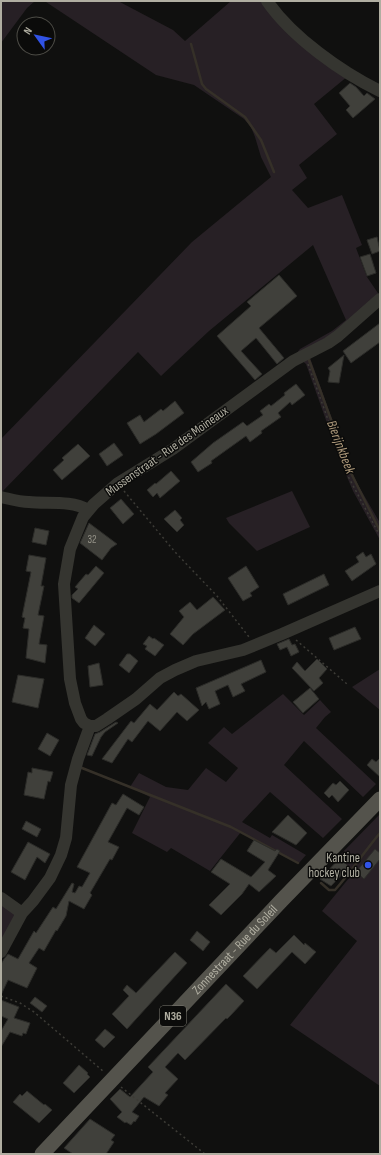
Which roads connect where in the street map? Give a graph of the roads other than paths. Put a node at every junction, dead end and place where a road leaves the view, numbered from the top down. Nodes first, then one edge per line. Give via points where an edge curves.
1 (267, 1) edge
2 (380, 91) edge
3 (380, 299) edge
4 (1, 497) edge
5 (88, 510) junction
6 (380, 591) edge
7 (90, 726) junction
8 (380, 799) edge
9 (1, 898) edge
10 (22, 913) junction
11 (1, 952) edge
12 (42, 1154) edge

1 - 2 street via 288,25 334,64
3 - 5 street, Mussenstraat - Rue des Moineaux via 338,336 294,361 173,449 118,483
4 - 5 street via 20,501 70,504
5 - 7 street, Mussenstraat - Rue des Moineaux via 70,549 64,584 68,668 72,691 81,719
6 - 7 street via 243,650 196,661 175,670 160,678 107,719 96,726
7 - 10 street via 71,785 66,838 61,855 47,883
8 - 12 main road, Zonnestraat - Rue du Soleil / N36
9 - 10 street
10 - 11 street

